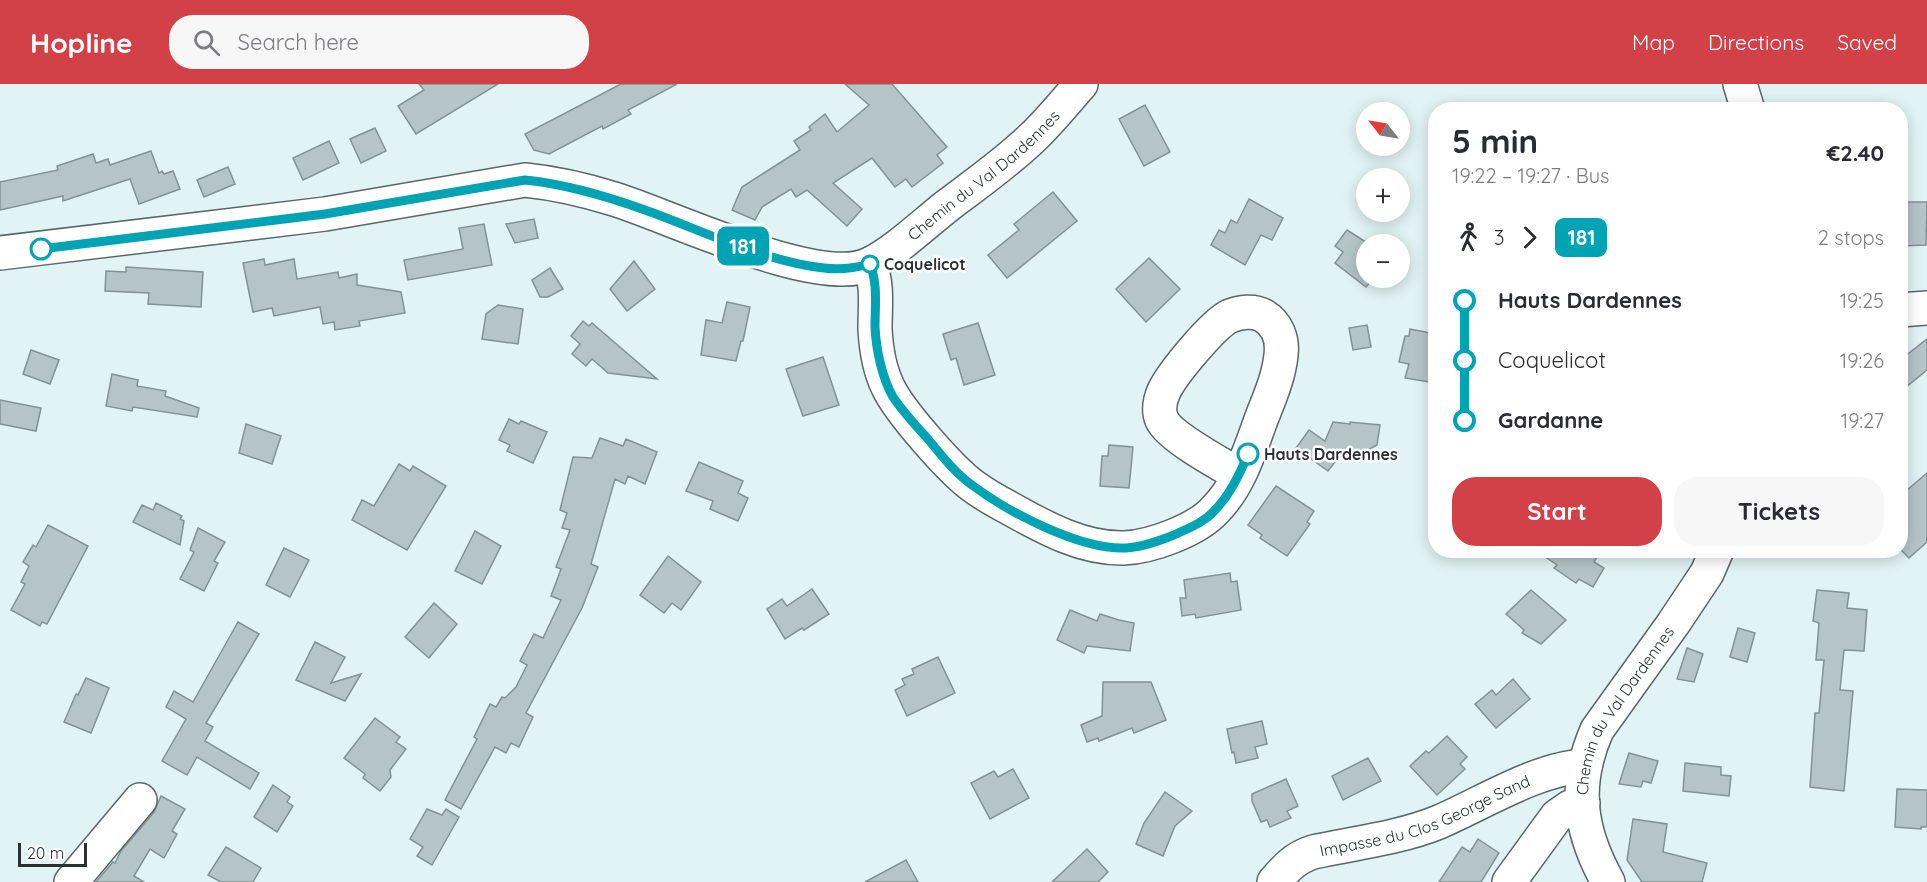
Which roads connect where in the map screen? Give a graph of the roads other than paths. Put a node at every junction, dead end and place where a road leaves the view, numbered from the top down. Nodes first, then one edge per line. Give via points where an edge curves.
1 (1081, 84) edge
2 (1740, 84) edge
3 (1746, 102) edge
4 (0, 253) edge
5 (870, 264) junction
6 (1927, 308) edge
7 (1908, 309) edge
8 (1239, 476) junction
9 (1714, 558) edge
10 (1585, 766) junction
11 (140, 800) dead end
12 (1583, 803) junction
13 (71, 882) edge
14 (1274, 882) edge
15 (1509, 882) edge
16 (1608, 882) edge

1 - 5 street, Chemin du Val Dardennes via 1031,139
2 - 3 street
4 - 5 street, Chemin du Val Dardennes via 325,214 525,180 550,182 613,199 782,260 842,269
5 - 8 street via 876,285 875,330 886,385 956,471 990,497 1051,530 1096,545 1126,548 1158,541 1206,518
6 - 7 street
8 - 8 street via 1175,435 1161,419 1160,407 1170,380 1216,326 1229,317 1253,312 1277,328 1282,354
9 - 10 street, Chemin du Val Dardennes via 1673,624 1598,730
10 - 12 street, Chemin du Val Dardennes
10 - 14 street, Impasse du Clos George Sand via 1570,766 1543,775 1412,831 1299,857
11 - 13 street
12 - 15 street via 1557,816
12 - 16 street, Chemin du Val Dardennes via 1589,844

